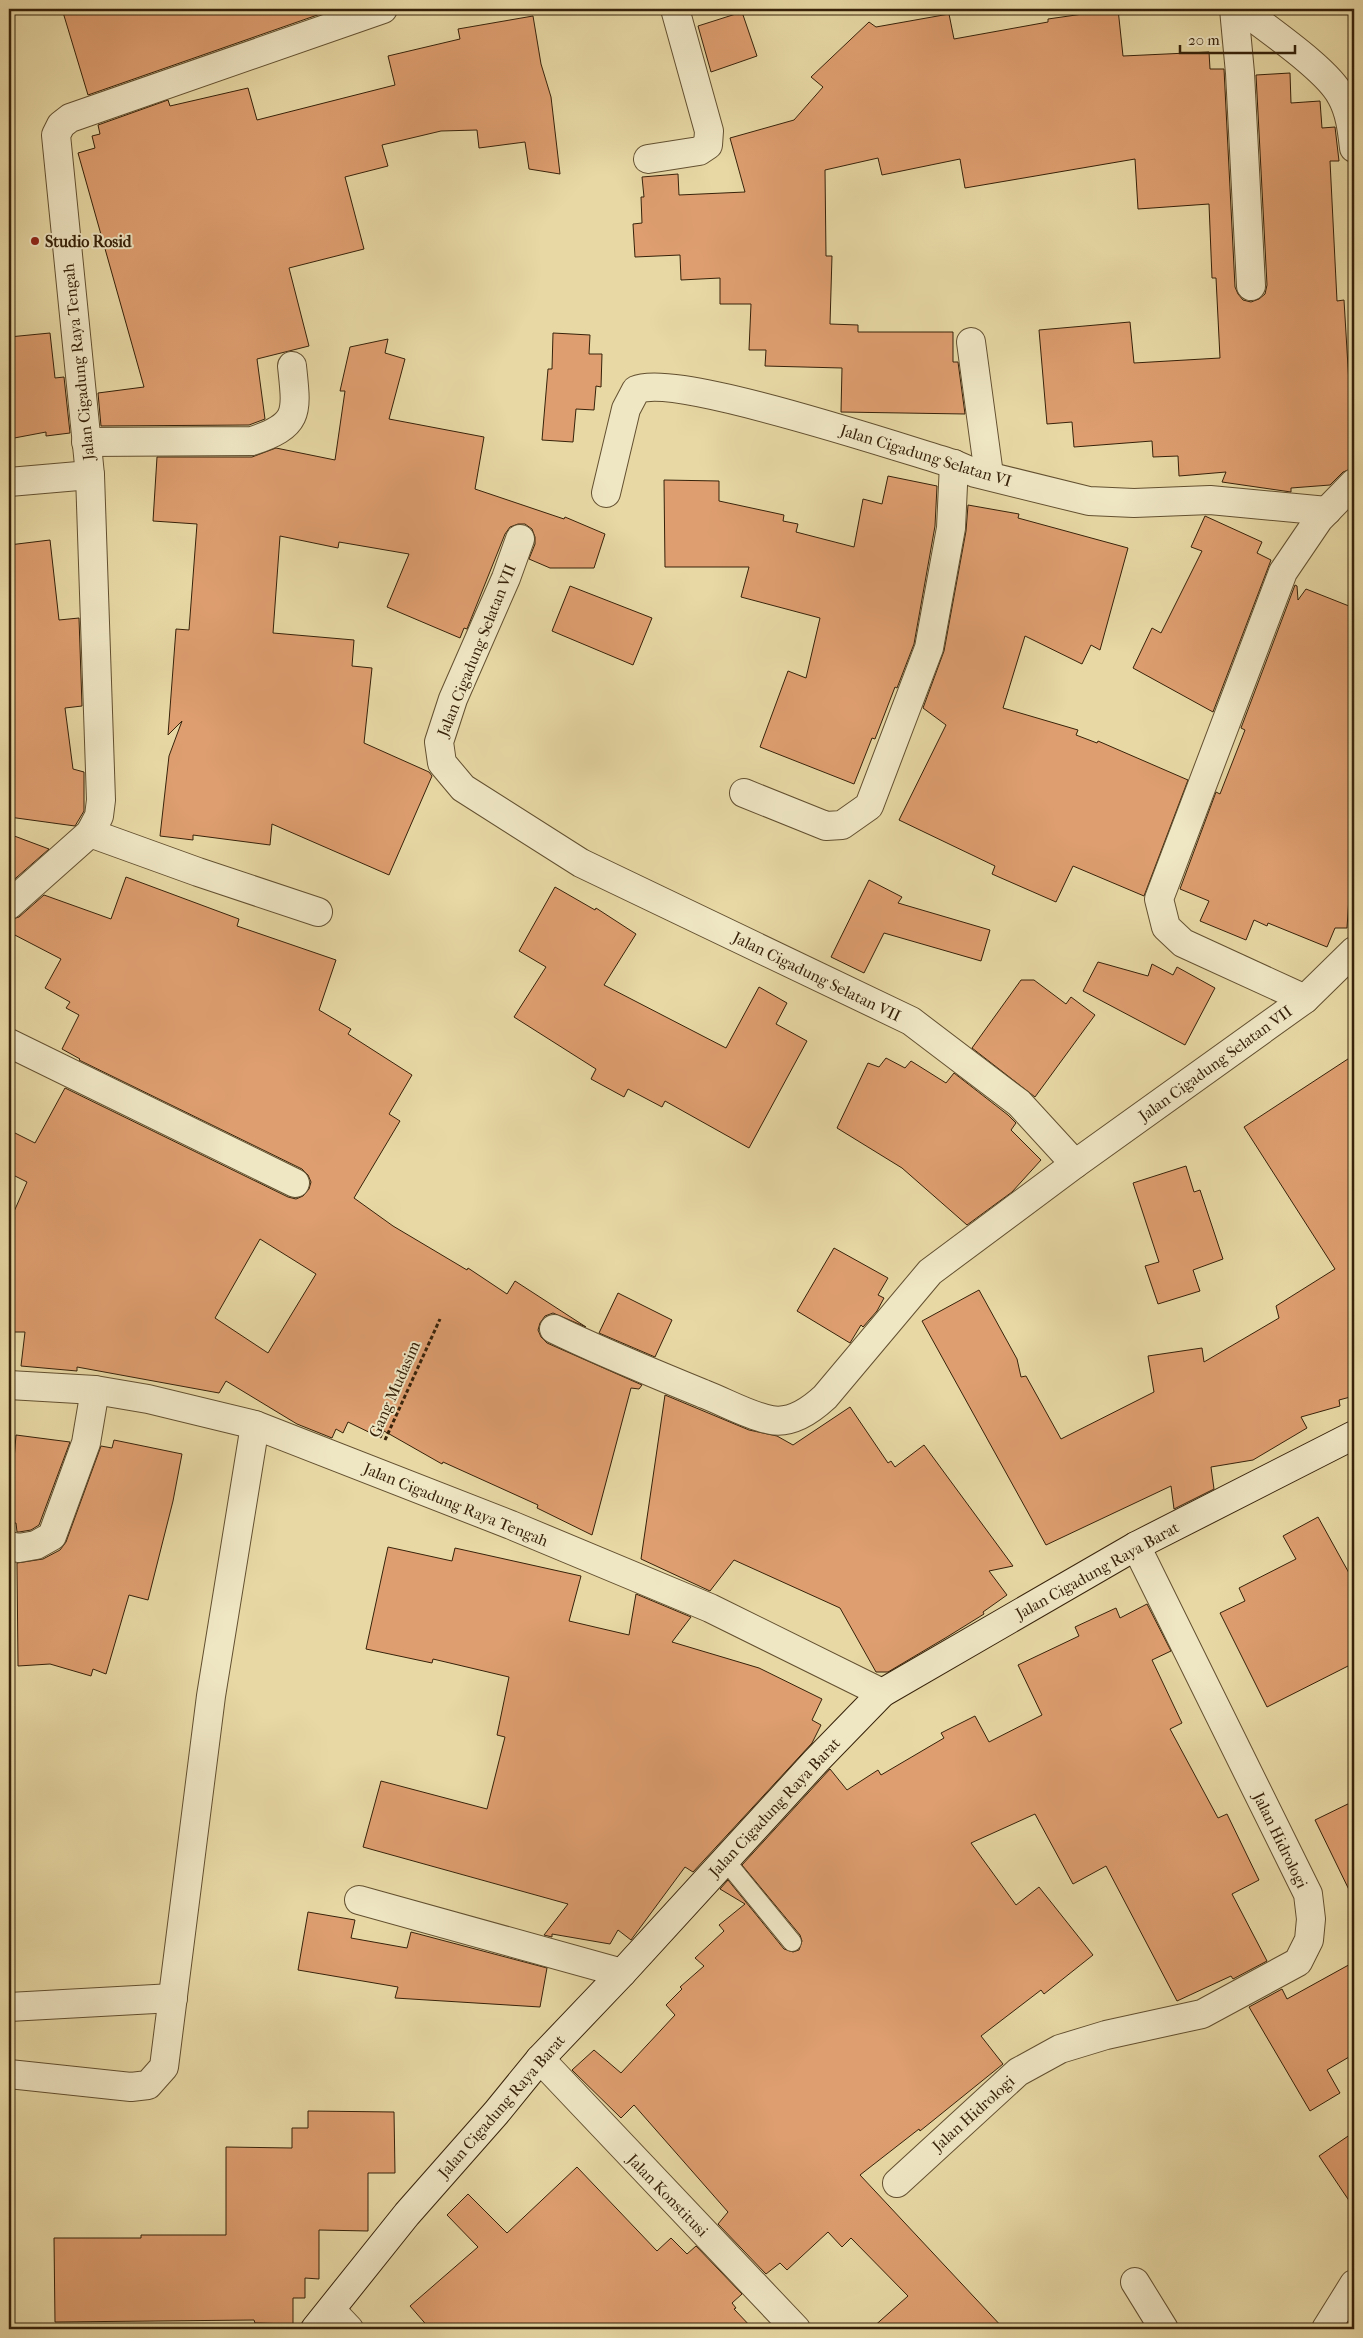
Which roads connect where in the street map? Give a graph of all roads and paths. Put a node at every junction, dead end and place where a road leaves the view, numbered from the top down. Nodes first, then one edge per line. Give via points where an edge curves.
1 (383, 9) edge
2 (674, 9) edge
3 (1234, 9) edge
4 (1242, 9) edge
5 (1354, 148) edge
6 (648, 159) dead end
7 (1251, 286) dead end
8 (971, 342) dead end
9 (292, 366) dead end
10 (86, 442) junction
11 (954, 464) junction
12 (90, 475) junction
13 (989, 475) junction
14 (9, 482) edge
15 (1354, 483) edge
16 (606, 493) dead end
17 (1327, 511) junction
18 (520, 539) dead end
19 (744, 793) dead end
20 (90, 833) junction
21 (9, 905) edge
22 (318, 912) dead end
23 (1354, 951) edge
24 (1305, 998) junction
25 (9, 1043) edge
26 (1075, 1164) junction
27 (294, 1183) dead end
28 (440, 1319) dead end
29 (554, 1329) dead end
30 (9, 1385) edge
31 (95, 1390) junction
32 (255, 1425) junction
33 (1354, 1435) edge
34 (372, 1470) junction
35 (9, 1546) edge
36 (1136, 1546) junction
37 (882, 1693) junction
38 (725, 1860) junction
39 (359, 1900) dead end
40 (792, 1942) dead end
41 (622, 1973) junction
42 (173, 1998) junction
43 (9, 2007) edge
44 (540, 2059) junction
45 (9, 2074) edge
46 (897, 2183) dead end
47 (1135, 2282) dead end
48 (1354, 2284) edge
49 (332, 2323) edge
50 (796, 2329) edge
51 (1164, 2329) edge
52 (1326, 2329) edge

1 - 10 street, Jalan Cigadung Raya Tengah via 70,118 61,125 56,135 57,151
2 - 6 street via 709,131 708,145 700,151
3 - 7 street
4 - 5 street via 1325,76 1341,95 1351,120
8 - 13 street
9 - 10 street via 296,403 290,420 276,433 252,441
10 - 12 street, Jalan Cigadung Raya Tengah
11 - 13 street, Jalan Cigadung Selatan VI
11 - 16 street, Jalan Cigadung Selatan VI via 762,406 656,387 641,388 636,390 626,409
11 - 19 street via 951,528 929,648 869,806 842,825 826,826
12 - 14 street
12 - 20 street, Jalan Cigadung Raya Tengah via 101,770 99,816
13 - 17 street, Jalan Cigadung Selatan VI via 1089,501 1210,500
15 - 17 street
17 - 24 street via 1283,572 1159,899 1166,927 1183,942
18 - 26 street, Jalan Cigadung Selatan VII via 453,699 439,742 442,763 464,788 581,863 911,1021 1019,1103
20 - 21 street, Jalan Cigadung Raya Tengah
20 - 22 street
23 - 24 street, Jalan Cigadung Selatan VII
24 - 26 street, Jalan Cigadung Selatan VII
25 - 27 street
26 - 29 street via 930,1272 825,1397 798,1417 772,1420 599,1351
28 - 34 path, Gang Mudasim
30 - 31 street, Jalan Cigadung Raya Tengah
31 - 32 street, Jalan Cigadung Raya Tengah via 148,1398
31 - 35 street via 86,1443 52,1536 36,1545
32 - 34 street, Jalan Cigadung Raya Tengah
32 - 42 street via 212,1696
33 - 36 street, Jalan Cigadung Raya Barat
34 - 37 street, Jalan Cigadung Raya Tengah via 511,1524 710,1608
36 - 37 street, Jalan Cigadung Raya Barat
36 - 46 street, Jalan Hidrologi via 1308,1894 1309,1940 1298,1962 1202,2014 1106,2035 1060,2049 1018,2072
37 - 38 street, Jalan Cigadung Raya Barat
38 - 40 lane
38 - 41 street, Jalan Cigadung Raya Barat
39 - 41 street
41 - 44 street, Jalan Cigadung Raya Barat
42 - 43 street
42 - 45 street via 164,2067 148,2085 131,2087
44 - 49 street, Jalan Cigadung Raya Barat via 407,2214
44 - 50 street, Jalan Konstitusi
47 - 51 street
48 - 52 street

